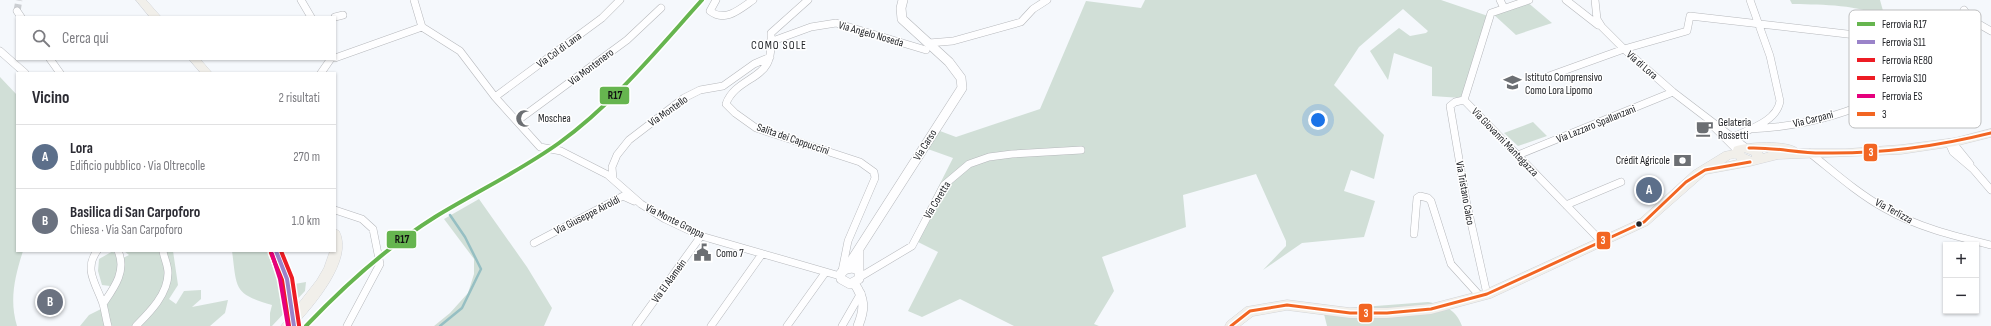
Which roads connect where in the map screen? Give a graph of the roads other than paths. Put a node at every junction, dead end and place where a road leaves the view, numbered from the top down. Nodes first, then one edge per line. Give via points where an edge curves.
1 (141, 0) edge
2 (301, 0) edge
3 (414, 0) edge
4 (620, 0) edge
5 (716, 0) edge
6 (753, 0) edge
7 (808, 0) edge
8 (903, 0) edge
9 (1047, 0) edge
10 (1500, 0) edge
11 (1529, 0) edge
12 (1566, 0) edge
13 (1595, 0) edge
14 (1750, 0) edge
15 (661, 8) dead end
16 (1504, 8) junction
17 (343, 15) dead end
18 (155, 16) edge
19 (310, 16) edge
20 (336, 17) edge
21 (1760, 25) junction
22 (1981, 25) edge
23 (422, 27) junction
24 (1602, 27) junction
25 (1991, 31) edge
26 (1849, 34) edge
27 (770, 42) junction
28 (928, 47) junction
29 (1624, 49) junction
30 (0, 51) edge
31 (336, 58) edge
32 (770, 58) junction
33 (51, 60) edge
34 (195, 60) edge
35 (331, 60) edge
36 (24, 72) edge
37 (59, 72) edge
38 (206, 72) edge
39 (322, 72) edge
40 (1549, 76) dead end
41 (1673, 92) junction
42 (495, 97) junction
43 (1464, 100) junction
44 (1849, 109) edge
45 (1707, 119) junction
46 (517, 121) junction
47 (1749, 128) junction
48 (1991, 134) edge
49 (1733, 137) junction
50 (1949, 143) junction
51 (1081, 150) dead end
52 (1743, 150) junction
53 (1810, 153) junction
54 (1518, 155) junction
55 (1754, 161) junction
56 (1705, 170) junction
57 (612, 179) junction
58 (1621, 182) dead end
59 (1991, 190) edge
60 (641, 204) junction
61 (1566, 205) junction
62 (336, 210) edge
63 (1414, 234) dead end
64 (336, 236) edge
65 (701, 236) junction
66 (1602, 242) junction
67 (534, 243) dead end
68 (1991, 245) edge
69 (336, 248) edge
70 (859, 251) junction
71 (96, 252) edge
72 (118, 252) edge
73 (163, 252) edge
74 (335, 252) edge
75 (762, 254) junction
76 (843, 272) junction
77 (825, 273) junction
78 (857, 276) junction
79 (861, 292) junction
80 (1484, 295) junction
81 (103, 304) junction
82 (108, 326) edge
83 (136, 326) edge
84 (287, 326) edge
85 (347, 326) edge
86 (636, 326) edge
87 (711, 326) edge
88 (787, 326) edge
89 (842, 326) edge
90 (858, 326) edge
91 (1231, 326) edge

1 - 18 main road
2 - 19 street
3 - 23 street
4 - 42 street, Via Col di Lana via 602,18
5 - 6 street via 710,8 711,12 719,16 732,14
7 - 27 street via 770,33
8 - 28 street, Via Carso via 902,19
9 - 28 street via 1033,9 1021,22
10 - 16 street
11 - 16 street
12 - 24 street
13 - 24 street, Via di Lora via 1597,19
14 - 21 street
15 - 46 street, Via Montenero via 627,40
16 - 43 street, Via Giovanni Mantegazza via 1491,13
17 - 20 street
21 - 26 street
21 - 29 street via 1690,16 1687,31
21 - 47 street via 1781,94 1780,107 1770,118
22 - 25 street
23 - 31 street
23 - 42 street, Via Monte Grappa via 460,51
24 - 29 street, Via di Lora
27 - 28 street, Via Angelo Noseda via 805,28 836,23
27 - 32 street
28 - 70 street, Via Carso via 949,62 961,78 962,88
29 - 40 street
29 - 41 street, Via di Lora
30 - 36 street
32 - 57 street, Via Montello via 754,64 723,86 700,90 684,98 629,140 612,166
32 - 76 street, Salita dei Cappuccini via 767,65 728,95 726,104 756,128 860,162 874,172 875,178 848,241
33 - 37 street
34 - 38 main road
35 - 39 street
41 - 45 street, Via di Lora
41 - 54 street, Via Lazzaro Spallanzani
42 - 46 street, Via Monte Grappa
43 - 54 street, Via Giovanni Mantegazza
43 - 80 street, Via Tristano Calco via 1450,106
44 - 47 street, Via Carpani via 1801,124
45 - 49 street, Via di Lora
45 - 52 street, Via di Lora
46 - 57 street, Via Monte Grappa via 540,147 560,151
47 - 49 street
48 - 50 main road
49 - 52 street, Via di Lora
50 - 53 main road via 1878,151
50 - 59 street via 1953,152 1973,169
51 - 78 street, Via Coretta via 1012,154 989,157 969,164 944,185 912,246
52 - 53 main road via 1772,147
52 - 55 main road via 1757,153
52 - 56 main road via 1728,155
53 - 55 main road
53 - 68 street, Via Terlizza via 1894,214 1931,229
54 - 61 street, Via Giovanni Mantegazza
55 - 56 main road
56 - 66 main road via 1686,182 1644,222
57 - 60 street, Via Monte Grappa
58 - 61 street
60 - 65 street, Via Monte Grappa
60 - 67 street, Via Giuseppe Airoldi via 623,196
61 - 66 street, Via Giovanni Mantegazza
62 - 85 street via 362,219 373,229 380,264
63 - 80 street via 1417,198 1426,196 1431,201 1451,264
64 - 69 main road
65 - 75 street, Via Monte Grappa
65 - 86 street, Via El Alamein
66 - 80 main road
70 - 76 street, Via Carso
70 - 78 street, Via Carso
71 - 81 street via 91,261 90,270
72 - 81 street via 122,260 121,274
73 - 83 street via 168,274 162,294 151,312
74 - 84 main road via 324,280
75 - 77 street, Via Monte Grappa
75 - 87 street
76 - 77 street, Via Monte Grappa
76 - 78 street via 854,268
76 - 78 street via 845,283
77 - 88 street
78 - 79 street
79 - 89 street
79 - 90 street via 864,307
80 - 91 main road via 1431,309 1387,313 1350,313 1287,305 1250,311
81 - 82 street

